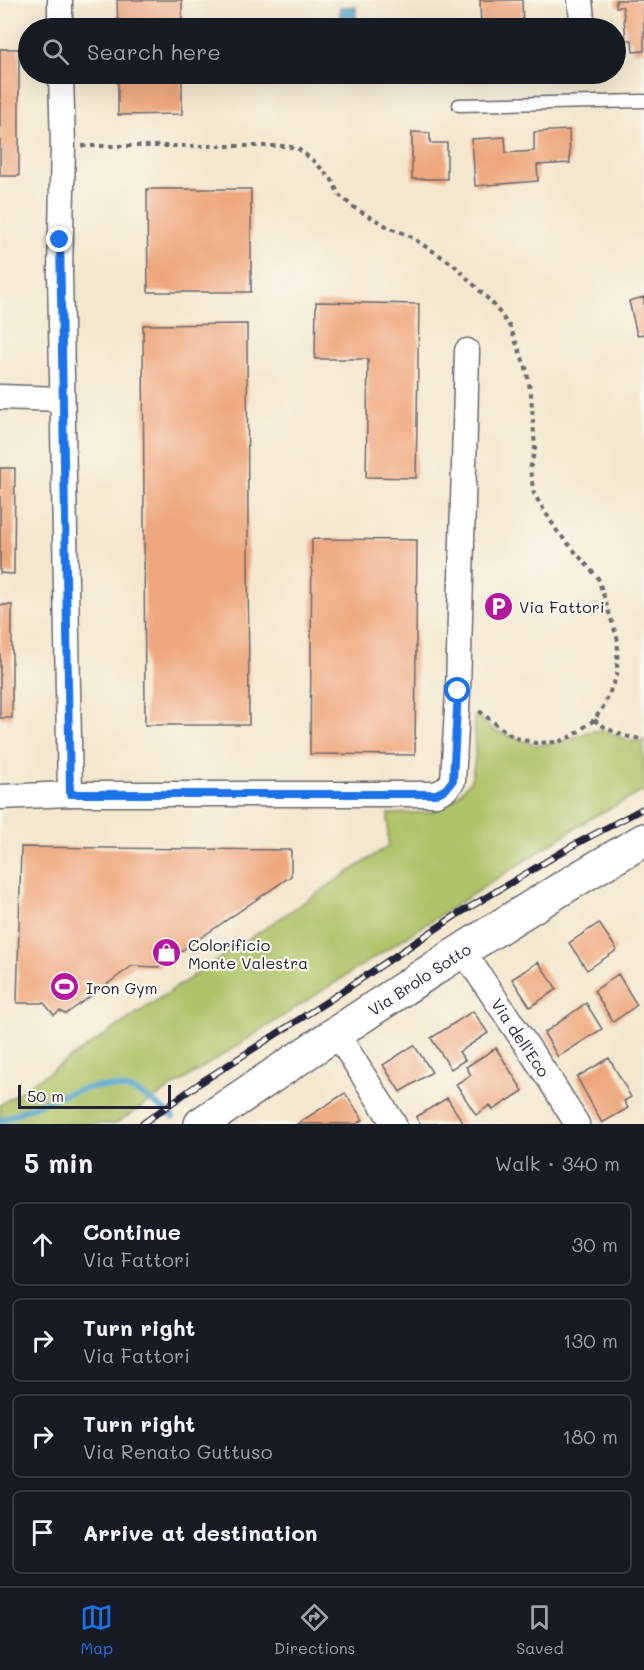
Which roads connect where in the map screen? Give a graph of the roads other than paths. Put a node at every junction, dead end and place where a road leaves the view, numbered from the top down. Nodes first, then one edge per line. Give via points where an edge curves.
1 (60, 0) edge
2 (580, 0) edge
3 (60, 18) edge
4 (582, 18) edge
5 (61, 84) edge
6 (644, 100) edge
7 (459, 105) dead end
8 (467, 351) dead end
9 (0, 397) edge
10 (62, 399) junction
11 (70, 794) junction
12 (0, 797) edge
13 (644, 840) edge
14 (463, 951) junction
15 (337, 1034) junction
16 (201, 1124) edge
17 (394, 1124) edge
18 (577, 1124) edge

1 - 3 street
2 - 4 street
5 - 10 street
6 - 7 lane
8 - 11 street via 458,691 453,780 446,789 436,794
9 - 10 street
10 - 11 street
11 - 12 street
13 - 14 main road, Via Brolo Sotto
14 - 15 main road, Via Brolo Sotto
14 - 18 street, Via dell'Eco
15 - 16 main road, Via Brolo Sotto
15 - 17 street

